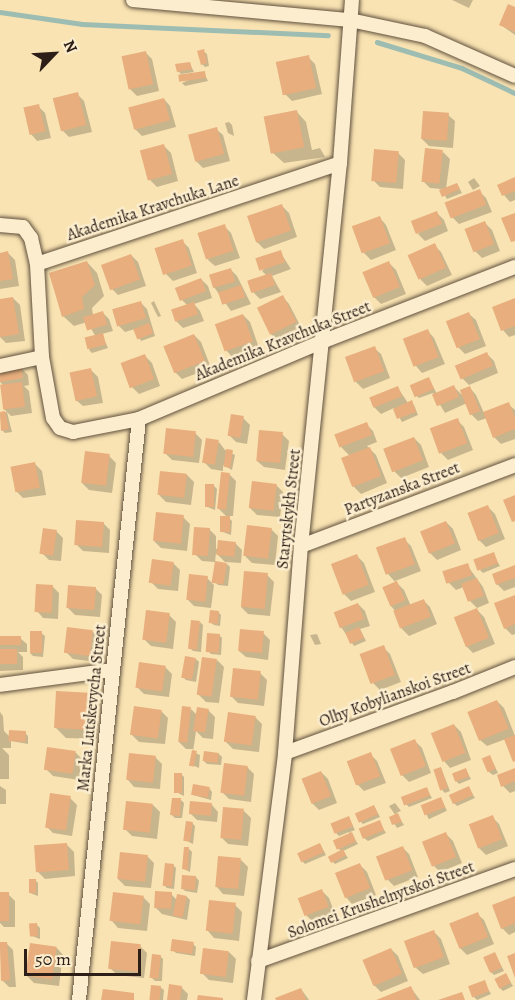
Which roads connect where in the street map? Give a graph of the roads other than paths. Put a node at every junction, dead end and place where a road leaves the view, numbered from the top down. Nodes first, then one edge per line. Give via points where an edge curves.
1 (133, 0) edge
2 (352, 0) edge
3 (178, 2) edge
4 (350, 20) junction
5 (515, 76) edge
6 (340, 163) junction
7 (0, 225) edge
8 (37, 264) junction
9 (515, 267) edge
10 (324, 341) junction
11 (42, 357) junction
12 (0, 366) edge
13 (140, 419) junction
14 (515, 465) edge
15 (301, 546) junction
16 (515, 667) edge
17 (112, 670) junction
18 (0, 685) edge
19 (285, 753) junction
20 (515, 869) edge
21 (258, 961) junction
22 (80, 1000) edge
23 (254, 1000) edge

1 - 3 street
2 - 4 street, Starytskykh Street
3 - 4 street
4 - 5 street via 425,36
4 - 6 street, Starytskykh Street
6 - 8 street, Akademika Kravchuka Lane
6 - 10 street, Starytskykh Street
7 - 8 street via 23,227 31,238
8 - 11 street
9 - 10 street, Akademika Kravchuka Street
10 - 13 street, Akademika Kravchuka Street
10 - 15 street, Starytskykh Street
11 - 12 street
11 - 13 street, Akademika Kravchuka Street via 52,418 60,428 73,432
13 - 17 street, Marka Lutskevycha Street
14 - 15 street, Partyzanska Street
15 - 19 street, Starytskykh Street
16 - 19 street, Olhy Kobylianskoi Street
17 - 18 street
17 - 22 street, Marka Lutskevycha Street
19 - 21 street, Starytskykh Street
20 - 21 street, Solomei Krushelnytskoi Street
21 - 23 street, Starytskykh Street

